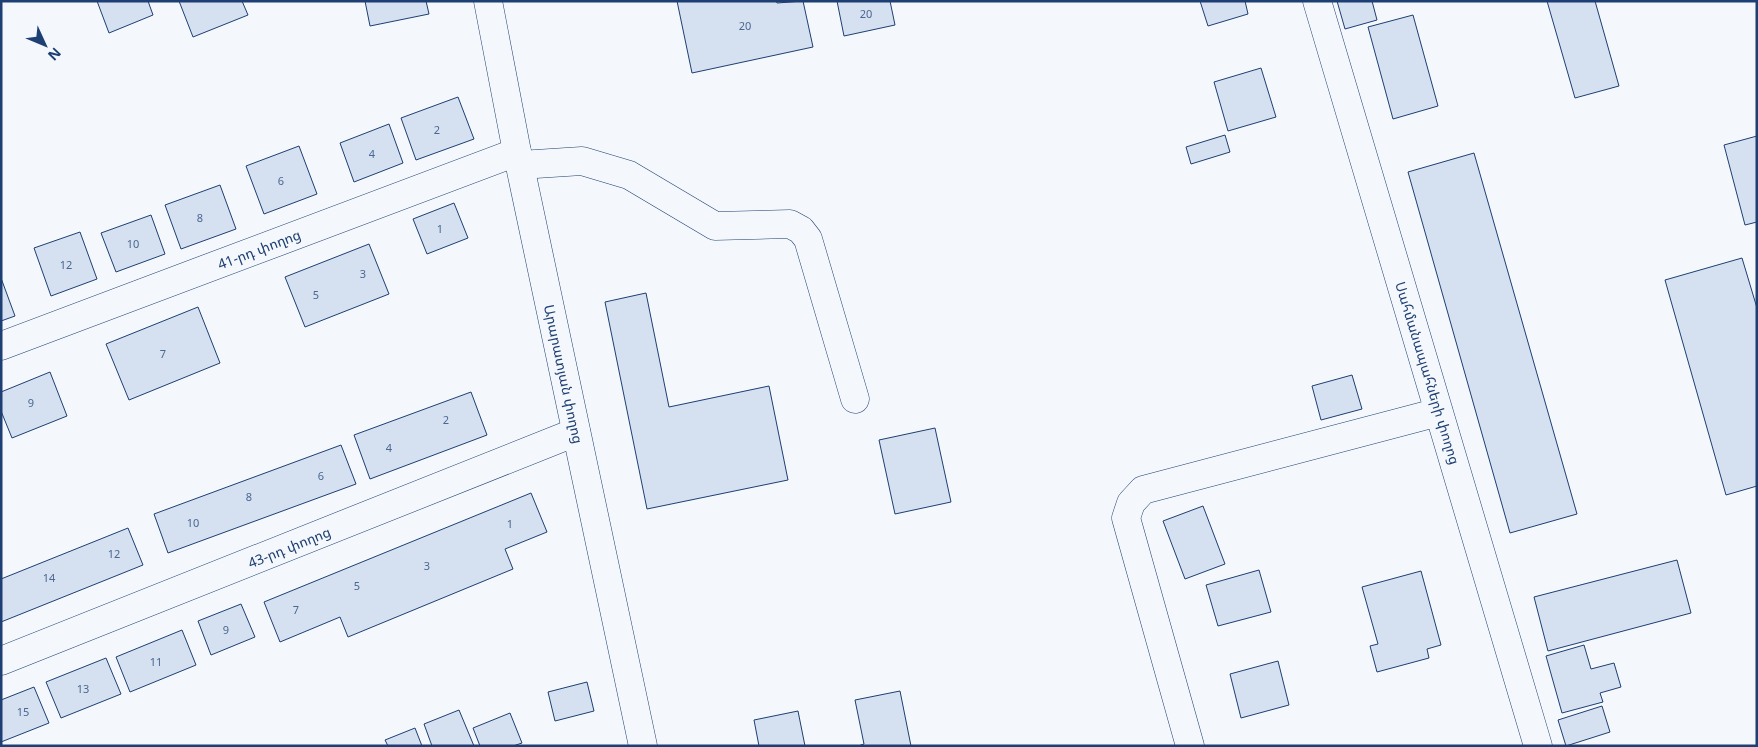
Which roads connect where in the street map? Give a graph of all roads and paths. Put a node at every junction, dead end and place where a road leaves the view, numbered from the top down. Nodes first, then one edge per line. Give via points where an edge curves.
1 (488, 1) edge
2 (1317, 1) edge
3 (519, 158) junction
4 (1, 346) edge
5 (855, 399) dead end
6 (1439, 412) junction
7 (576, 432) junction
8 (1, 661) edge
9 (643, 746) edge
10 (1190, 746) edge
11 (1538, 746) edge

1 - 3 street, Արարատյան փողոց
2 - 6 street, Սահմանապահների փողոց
3 - 4 street, 41-րդ փողոց
3 - 5 street, 41-րդ փողոց via 582,161 629,175 714,226 790,224 800,230 808,239
3 - 7 street, Արարատյան փողոց
6 - 10 street via 1143,490 1131,503 1126,518
6 - 11 street, Սահմանապահների փողոց
7 - 8 street, 43-րդ փողոց
7 - 9 street, Արարատյան փողոց

